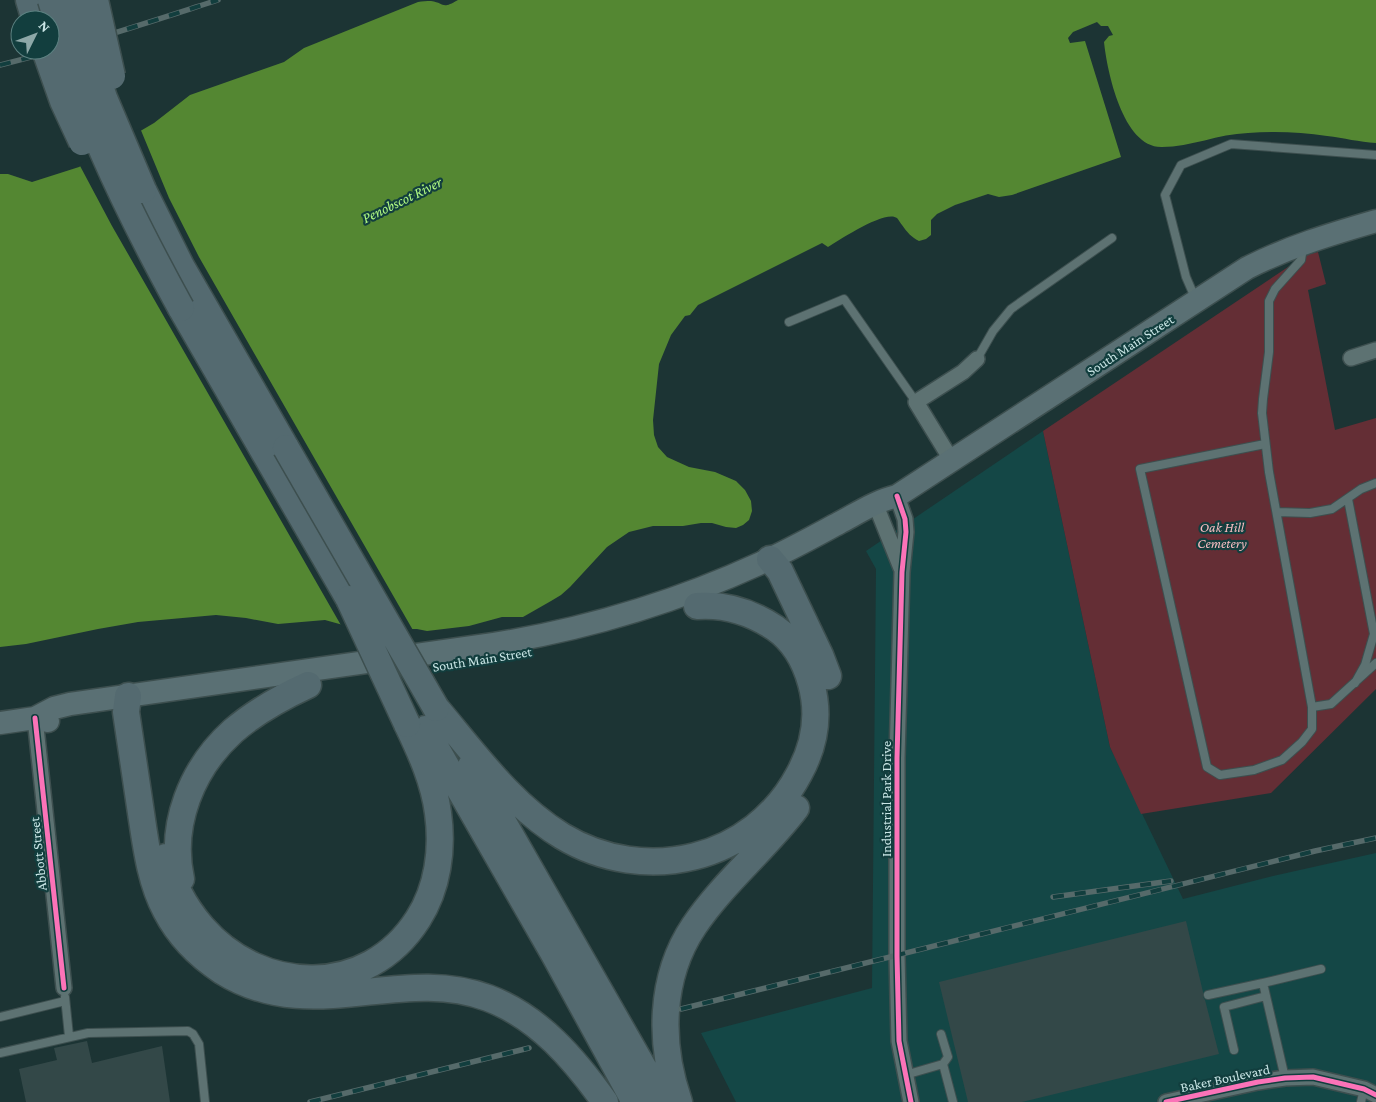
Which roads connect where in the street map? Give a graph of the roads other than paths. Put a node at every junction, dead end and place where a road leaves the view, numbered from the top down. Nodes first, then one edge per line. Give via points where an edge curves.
1 (51, 0) edge
2 (72, 0) edge
3 (95, 0) edge
4 (49, 60) edge
5 (1376, 155) edge
6 (144, 190) junction
7 (1376, 221) edge
8 (1112, 238) dead end
9 (1302, 243) junction
10 (1196, 301) junction
11 (181, 308) junction
12 (789, 322) dead end
13 (1376, 350) edge
14 (1350, 358) dead end
15 (977, 359) joint
16 (916, 402) junction
17 (1265, 444) junction
18 (952, 461) junction
19 (1376, 483) edge
20 (897, 496) junction
21 (1348, 498) junction
22 (877, 510) junction
23 (1277, 512) junction
24 (770, 567) junction
25 (902, 572) junction
26 (697, 606) junction
27 (803, 659) junction
28 (1376, 663) edge
29 (1355, 683) junction
30 (308, 685) junction
31 (133, 703) junction
32 (1312, 707) junction
33 (420, 717) junction
34 (35, 718) junction
35 (0, 723) edge
36 (199, 924) junction
37 (1321, 969) dead end
38 (1263, 983) junction
39 (64, 994) junction
40 (1208, 996) dead end
41 (1266, 996) junction
42 (0, 1017) edge
43 (941, 1034) dead end
44 (69, 1036) junction
45 (1234, 1050) dead end
46 (0, 1053) edge
47 (943, 1064) junction
48 (906, 1075) junction
49 (1285, 1078) junction
50 (1367, 1095) edge
51 (205, 1102) edge
52 (605, 1102) edge
53 (635, 1102) edge
54 (663, 1102) edge
55 (679, 1102) edge
56 (911, 1102) edge
57 (953, 1102) edge
58 (1167, 1102) edge

1 - 11 highway, bridge via 103,151
2 - 6 highway, bridge via 104,98
3 - 6 highway, bridge via 119,106
4 - 11 highway, bridge via 67,109 98,174 133,236
5 - 10 lane via 1231,144 1181,165 1165,195 1186,277
6 - 33 highway, bridge
7 - 9 main road, South Main Street
8 - 15 lane via 1011,309 993,331
9 - 10 main road, South Main Street via 1247,268
9 - 17 lane via 1301,260 1275,289 1269,301 1269,352 1262,399
10 - 18 main road, South Main Street
11 - 33 highway, bridge
12 - 16 lane via 844,299
13 - 14 street
15 - 16 street via 963,372
16 - 18 street
17 - 23 lane
17 - 32 lane via 1140,469 1207,767 1220,776 1254,770 1282,760 1312,729
18 - 20 main road, South Main Street
19 - 21 lane
20 - 22 main road, South Main Street via 890,508
20 - 25 street, Industrial Park Drive via 906,539
21 - 23 lane via 1332,509 1310,513
21 - 29 lane via 1374,634 1365,665
22 - 24 main road, South Main Street via 850,535
22 - 25 street, Industrial Park Drive
23 - 32 lane
24 - 26 main road, South Main Street
24 - 27 highway
24 - 31 main road, South Main Street via 640,610 541,635
24 - 55 highway via 827,674 834,705 831,737 822,766 798,806 706,910 681,949 670,982 666,1029 670,1066
25 - 48 street, Industrial Park Drive via 897,758 897,956 899,1041
26 - 27 highway via 724,606 760,618 780,631
26 - 30 main road, South Main Street via 625,629 534,652
27 - 33 highway via 814,694 816,717 807,759 792,787 772,812 739,837 710,852 677,860 628,860 592,851 563,837
28 - 29 lane
29 - 32 lane via 1331,704
30 - 31 main road, South Main Street
30 - 36 highway via 234,730 211,755 190,790 180,823 178,862 184,893
31 - 34 main road, South Main Street via 62,705
31 - 36 highway via 169,870 179,894
31 - 52 highway via 146,847 156,886 175,927 206,960 249,985 286,995 322,996 428,988 463,991 488,998 522,1015 552,1039
33 - 36 highway via 422,755 438,812 438,866 432,891 418,919 398,943 356,970 327,978 297,979 277,975 246,962 216,942
33 - 53 highway
33 - 54 highway
34 - 35 main road, South Main Street
34 - 39 street, Abbott Street
37 - 38 lane
38 - 40 lane
38 - 41 lane
39 - 42 lane
39 - 44 lane
41 - 45 lane via 1224,1007
41 - 49 lane
43 - 47 lane via 948,1057
44 - 46 lane
44 - 51 lane via 182,1030 193,1034 199,1044
47 - 48 lane
47 - 57 lane
48 - 56 street, Industrial Park Drive
49 - 50 street, Baker Boulevard via 1313,1077
49 - 58 street, Baker Boulevard

